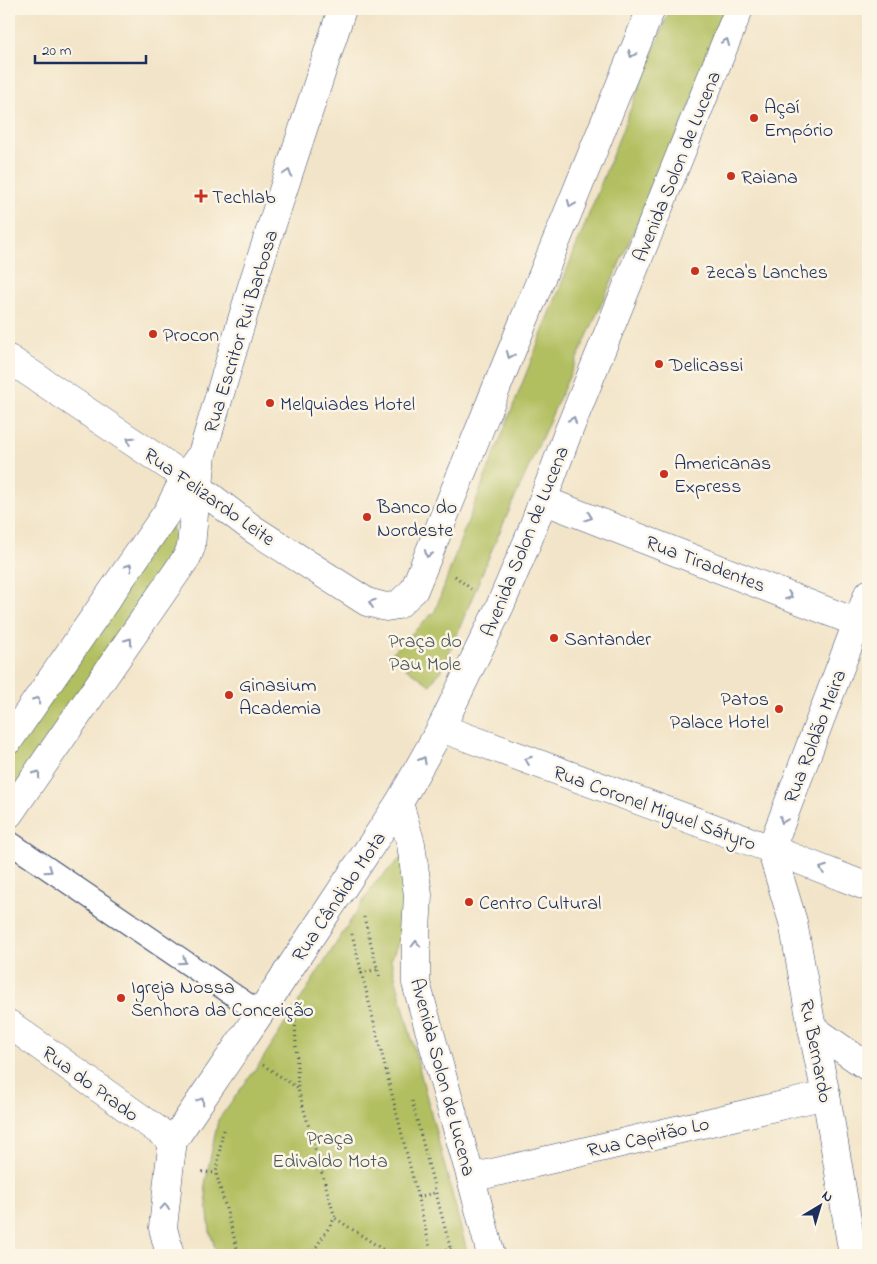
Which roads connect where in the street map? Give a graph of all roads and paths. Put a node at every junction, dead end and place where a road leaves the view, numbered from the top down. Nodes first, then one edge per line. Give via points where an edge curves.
1 (342, 9) edge
2 (651, 9) edge
3 (739, 9) edge
4 (9, 359) edge
5 (192, 482) junction
6 (543, 500) junction
7 (431, 547) junction
8 (868, 594) edge
9 (500, 606) junction
10 (863, 625) edge
11 (441, 728) junction
12 (9, 740) edge
13 (399, 803) junction
14 (9, 814) edge
15 (9, 842) edge
16 (771, 849) junction
17 (868, 887) edge
18 (350, 926) dead end
19 (266, 1004) junction
20 (9, 1024) edge
21 (812, 1028) junction
22 (260, 1063) dead end
23 (868, 1067) edge
24 (298, 1089) junction
25 (826, 1095) junction
26 (224, 1125) dead end
27 (173, 1141) junction
28 (471, 1178) junction
29 (436, 1193) dead end
30 (418, 1197) junction
31 (334, 1218) junction
32 (450, 1249) dead end
33 (432, 1254) edge
34 (170, 1255) edge
35 (239, 1255) edge
36 (310, 1255) edge
37 (391, 1255) edge
38 (426, 1255) edge
39 (490, 1255) edge
40 (853, 1255) edge

5 -> 1 street, Rua Escritor Rui Barbosa
2 -> 7 street
6 -> 3 street, Avenida Solon de Lucena
5 -> 4 street, Rua Felizardo Leite
7 -> 5 street, Rua Felizardo Leite via 414,590 398,605 386,607 367,602 253,529
12 -> 5 street, Rua Escritor Rui Barbosa via 168,511
14 -> 5 street, Rua Escritor Rui Barbosa via 187,557 194,514
6 - 9 street, Avenida Solon de Lucena
6 -> 10 street, Rua Tiradentes
7 - 9 path via 449,572
8 - 10 street, Rua Roldão Meira
9 - 11 street, Avenida Solon de Lucena
10 -> 16 street, Rua Roldão Meira
13 -> 11 street, Avenida Solon de Lucena
16 -> 11 street, Rua Coronel Miguel Sátyro
13 - 19 street, Rua Cândido Mota
28 -> 13 street, Avenida Solon de Lucena via 416,983 418,895 411,844
15 -> 19 lane
17 -> 16 street, Rua Coronel Miguel Sátyro
16 - 21 street, Ru Bernardo via 793,922
18 - 30 path
19 - 24 path via 294,1010
27 -> 19 street, Rua Cândido Mota
20 - 27 street, Rua do Prado
21 - 23 street
21 - 25 street, Ru Bernardo
22 - 24 path
24 - 31 path
25 - 28 street, Rua Capitão Lo
25 - 40 street, Ru Bernardo
26 - 35 path via 216,1172
34 -> 27 street, Rua Cândido Mota via 164,1228
28 - 39 street, Avenida Solon de Lucena
29 - 30 path
30 - 33 path
31 - 36 path
31 - 37 path
32 - 33 path
33 - 38 path

